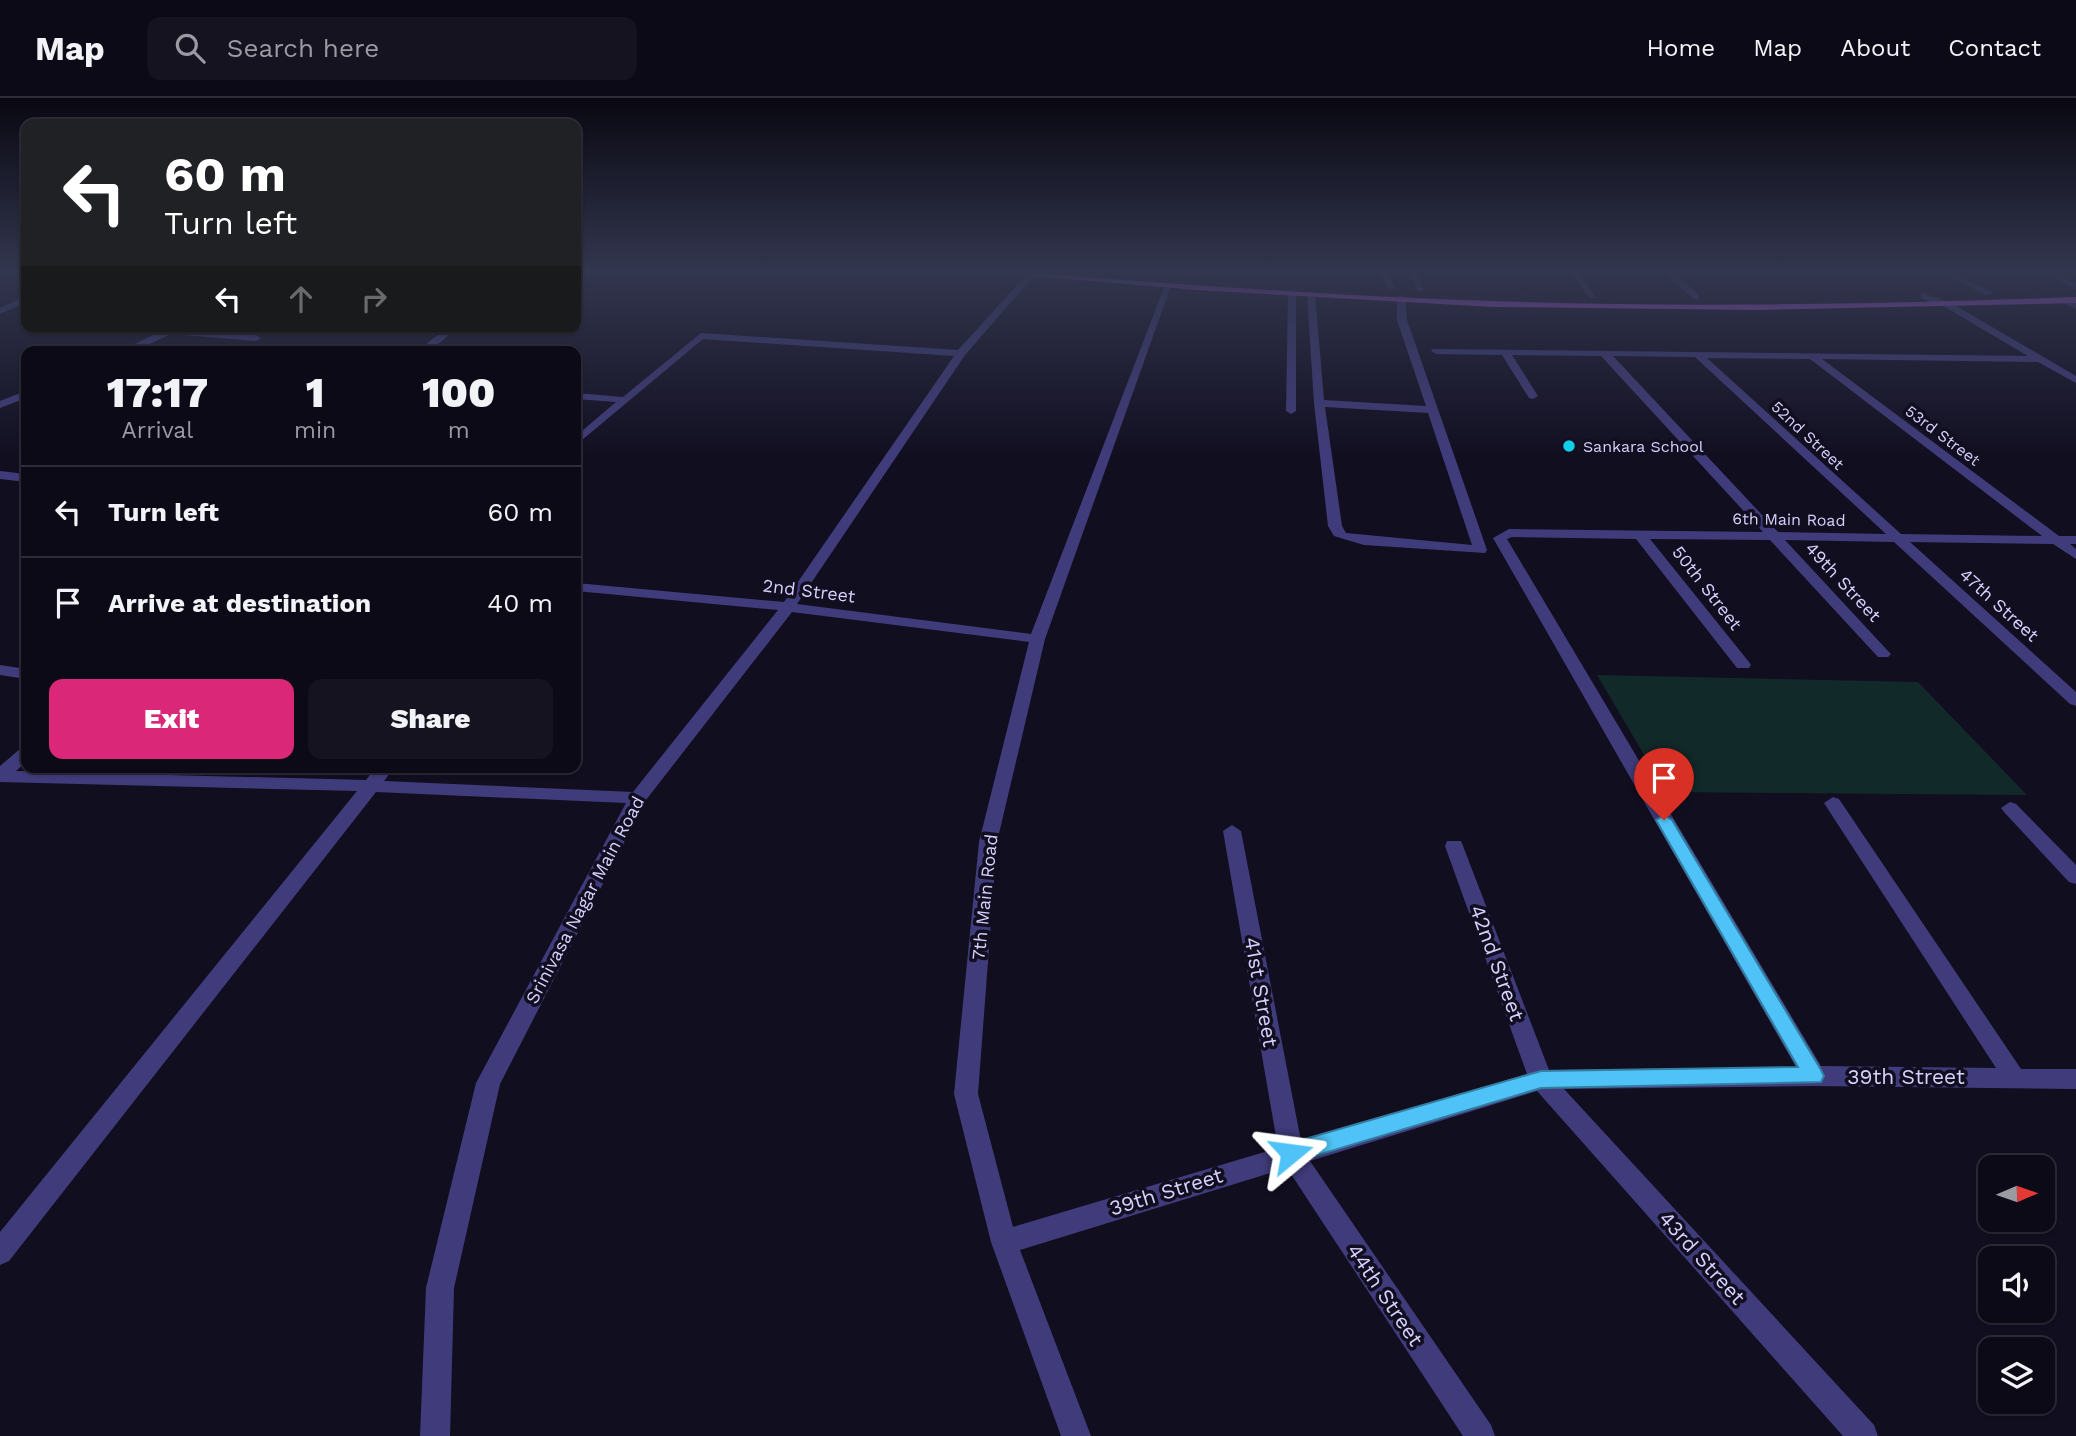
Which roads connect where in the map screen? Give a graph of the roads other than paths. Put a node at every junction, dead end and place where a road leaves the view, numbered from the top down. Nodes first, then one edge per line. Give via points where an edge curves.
1 (165, 333) edge
2 (215, 333) edge
3 (445, 333) edge
4 (978, 333) edge
5 (1142, 333) edge
6 (1292, 333) edge
7 (1314, 333) edge
8 (1407, 333) edge
9 (1996, 333) edge
10 (256, 338) dead end
11 (137, 346) edge
12 (429, 346) edge
13 (1436, 351) dead end
14 (961, 352) junction
15 (1505, 352) junction
16 (1604, 353) junction
17 (1698, 355) junction
18 (1812, 356) junction
19 (2040, 359) junction
20 (2076, 380) edge
21 (21, 396) edge
22 (581, 396) edge
23 (1533, 396) dead end
24 (625, 400) junction
25 (1319, 403) junction
26 (0, 405) edge
27 (1433, 410) junction
28 (1291, 411) dead end
29 (581, 438) edge
30 (0, 475) edge
31 (21, 477) edge
32 (1640, 535) junction
33 (1774, 536) junction
34 (1896, 538) junction
35 (2055, 539) junction
36 (2076, 540) edge
37 (2076, 555) edge
38 (581, 587) edge
39 (788, 607) junction
40 (1037, 639) junction
41 (1883, 654) dead end
42 (1743, 666) dead end
43 (0, 670) edge
44 (21, 673) edge
45 (2076, 701) edge
46 (21, 757) edge
47 (0, 775) edge
48 (378, 777) edge
49 (638, 798) junction
50 (1833, 803) dead end
51 (2010, 808) dead end
52 (1231, 831) dead end
53 (1454, 846) dead end
54 (2076, 877) edge
55 (1814, 1076) junction
56 (2014, 1077) junction
57 (2076, 1079) edge
58 (1541, 1080) junction
59 (1291, 1153) junction
60 (1004, 1242) junction
61 (0, 1252) edge
62 (435, 1436) edge
63 (1076, 1436) edge
64 (1479, 1436) edge
65 (1863, 1436) edge

1 - 11 street
2 - 10 street
3 - 12 street
4 - 14 street, Srinivasa Nagar Main Road
5 - 40 street, 7th Main Road
6 - 28 street
7 - 25 street
8 - 27 street
9 - 19 street
13 - 15 street
14 - 24 street via 701,336
14 - 39 street, Srinivasa Nagar Main Road
15 - 16 street
15 - 23 street
16 - 17 street
16 - 33 street, 49th Street
17 - 18 street
17 - 34 street, 52nd Street
18 - 19 street
18 - 35 street, 53rd Street
19 - 20 street
21 - 26 street
22 - 24 street
24 - 29 street
25 - 27 street
25 - 27 street via 1340,536 1480,550
30 - 31 street
32 - 33 street, 6th Main Road
32 - 42 street, 50th Street
32 - 55 street, 6th Main Road via 1503,535 1501,541
33 - 34 street, 6th Main Road
33 - 41 street, 49th Street
34 - 35 street, 6th Main Road
34 - 45 street, 47th Street
35 - 36 street, 6th Main Road
35 - 37 street, 53rd Street
38 - 39 street, 2nd Street
39 - 40 street, 2nd Street
39 - 49 street, Srinivasa Nagar Main Road
40 - 60 street, 7th Main Road via 988,842 966,1094
43 - 44 street
46 - 47 street
47 - 48 street
48 - 49 street
48 - 61 street
49 - 62 street, Srinivasa Nagar Main Road via 488,1083 440,1287
50 - 56 street
51 - 54 street
52 - 59 street, 41st Street
53 - 58 street, 42nd Street
55 - 56 street, 39th Street
55 - 58 street, 39th Street
56 - 57 street, 39th Street
58 - 59 street, 39th Street
58 - 65 street, 43rd Street
59 - 60 street, 39th Street
59 - 64 street, 44th Street
60 - 63 street, 7th Main Road

